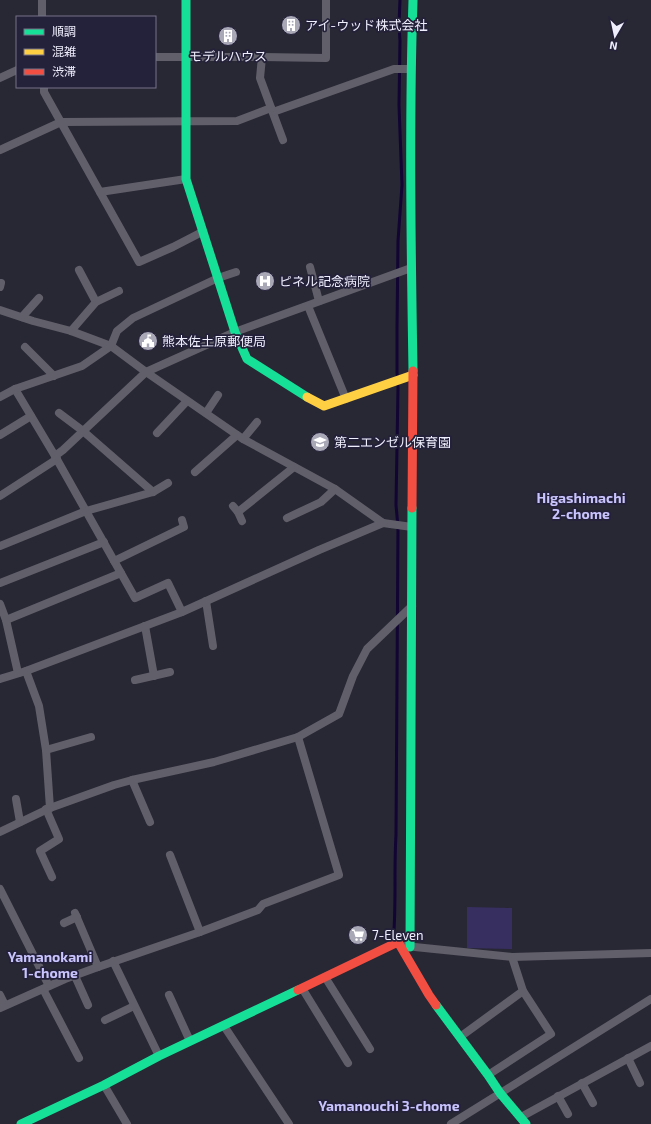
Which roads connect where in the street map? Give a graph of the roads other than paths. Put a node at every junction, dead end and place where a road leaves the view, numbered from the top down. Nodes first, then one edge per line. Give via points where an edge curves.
1 (42, 0) edge
2 (186, 0) edge
3 (326, 0) edge
4 (413, 0) edge
5 (42, 16) edge
6 (156, 57) edge
7 (186, 57) junction
8 (262, 57) junction
9 (411, 68) junction
10 (16, 70) edge
11 (0, 78) edge
12 (44, 88) edge
13 (272, 110) junction
14 (185, 121) junction
15 (61, 122) junction
16 (283, 140) dead end
17 (0, 150) edge
18 (186, 179) junction
19 (100, 192) junction
20 (202, 232) junction
21 (310, 267) dead end
22 (411, 268) junction
23 (80, 270) dead end
24 (236, 272) dead end
25 (218, 278) junction
26 (119, 291) dead end
27 (39, 298) dead end
28 (319, 301) junction
29 (96, 302) junction
30 (308, 306) junction
31 (0, 310) edge
32 (22, 317) junction
33 (71, 331) junction
34 (235, 332) junction
35 (111, 346) junction
36 (25, 347) dead end
37 (146, 372) junction
38 (413, 375) junction
39 (54, 376) junction
40 (15, 389) junction
41 (0, 395) edge
42 (218, 395) dead end
43 (346, 399) junction
44 (187, 401) junction
45 (59, 413) dead end
46 (206, 413) junction
47 (31, 416) junction
48 (257, 422) dead end
49 (83, 431) junction
50 (156, 433) dead end
51 (0, 435) edge
52 (240, 437) junction
53 (56, 457) junction
54 (294, 467) junction
55 (195, 472) dead end
56 (168, 483) dead end
57 (335, 489) junction
58 (153, 492) junction
59 (0, 496) edge
60 (86, 511) junction
61 (287, 518) dead end
62 (182, 520) dead end
63 (242, 521) dead end
64 (383, 523) junction
65 (412, 528) junction
66 (104, 542) junction
67 (0, 546) edge
68 (114, 561) junction
69 (121, 573) junction
70 (0, 583) edge
71 (206, 601) junction
72 (0, 604) edge
73 (412, 606) junction
74 (182, 612) junction
75 (6, 620) junction
76 (145, 626) junction
77 (213, 646) dead end
78 (22, 672) junction
79 (170, 672) dead end
80 (154, 676) junction
81 (0, 680) edge
82 (135, 680) dead end
83 (92, 737) dead end
84 (298, 737) junction
85 (46, 750) junction
86 (132, 780) junction
87 (16, 799) dead end
88 (48, 809) junction
89 (20, 822) junction
90 (150, 822) dead end
91 (0, 832) edge
92 (170, 855) dead end
93 (52, 877) dead end
94 (0, 889) edge
95 (64, 923) dead end
96 (200, 932) junction
97 (400, 946) junction
98 (410, 947) junction
99 (651, 953) edge
100 (512, 957) junction
101 (113, 961) junction
102 (98, 967) junction
103 (75, 976) junction
104 (325, 977) junction
105 (46, 988) junction
106 (302, 988) junction
107 (523, 991) junction
108 (0, 995) edge
109 (169, 995) dead end
110 (651, 999) edge
111 (88, 1005) dead end
112 (134, 1006) junction
113 (3, 1007) edge
114 (104, 1020) dead end
115 (224, 1026) junction
116 (460, 1037) junction
117 (190, 1041) junction
118 (651, 1046) edge
119 (370, 1050) dead end
120 (159, 1056) junction
121 (79, 1058) dead end
122 (628, 1058) junction
123 (348, 1063) dead end
124 (488, 1075) junction
125 (582, 1083) junction
126 (640, 1083) dead end
127 (104, 1085) junction
128 (500, 1093) junction
129 (558, 1096) junction
130 (593, 1103) dead end
131 (568, 1114) dead end
132 (524, 1120) edge
133 (35, 1121) edge
134 (21, 1124) edge
135 (126, 1124) edge
136 (289, 1124) edge
137 (451, 1124) edge

1 - 5 street
2 - 7 street
3 - 8 street via 326,58
4 - 9 street
6 - 7 street
7 - 8 street
7 - 14 street
8 - 13 street via 260,78
9 - 13 street via 394,69
9 - 22 street
10 - 11 street
12 - 15 street
13 - 14 street via 236,121
13 - 16 street
14 - 15 street
14 - 18 street
15 - 17 street
15 - 19 street
18 - 19 street
18 - 20 street
19 - 20 street via 139,262
20 - 25 street
21 - 28 street
22 - 28 street
22 - 38 street
23 - 29 street
24 - 25 street
25 - 34 street
25 - 35 street via 133,318 117,331
26 - 29 street
27 - 32 street
28 - 30 street
29 - 33 street
30 - 34 street
30 - 43 street
31 - 32 street
32 - 33 street
33 - 35 street
34 - 37 street
34 - 43 street via 247,359 319,404 324,406
35 - 37 street
35 - 39 street via 82,366
36 - 39 street
37 - 44 street
37 - 49 street
38 - 43 street
38 - 65 street
39 - 40 street
40 - 41 street
40 - 47 street
42 - 46 street
44 - 46 street
44 - 50 street
45 - 49 street
46 - 52 street
47 - 51 street
47 - 53 street
48 - 52 street
49 - 53 street
49 - 58 street
52 - 54 street
52 - 55 street
53 - 59 street
53 - 60 street
54 - 57 street
54 - 63 street via 235,509
56 - 58 street
57 - 61 street via 321,502
57 - 64 street
58 - 60 street
60 - 66 street
60 - 67 street
62 - 68 street via 184,527
64 - 65 street
64 - 71 street
65 - 73 street
66 - 68 street
66 - 70 street
68 - 69 street
69 - 74 street via 135,598 168,583
69 - 75 street
71 - 74 street
71 - 77 street
72 - 75 street
73 - 84 street via 367,649 353,676 339,714
73 - 98 street
74 - 76 street
75 - 78 street
76 - 78 street
76 - 80 street
78 - 81 street
78 - 85 street via 39,706
79 - 80 street
80 - 82 street
83 - 85 street
84 - 86 street via 214,762
84 - 96 street via 339,875 263,904 258,910
85 - 88 street
86 - 88 street
86 - 90 street
87 - 89 street
88 - 89 street
88 - 93 street via 59,839 40,850
89 - 91 street
92 - 96 street
94 - 105 street
95 - 102 street via 76,915
96 - 101 street
97 - 98 street
97 - 104 street via 398,942
97 - 116 street via 429,995
98 - 100 street
99 - 100 street
100 - 107 street
101 - 102 street
101 - 112 street
102 - 103 street
103 - 105 street
103 - 111 street
104 - 106 street
104 - 119 street
105 - 113 street
105 - 121 street
106 - 115 street
106 - 123 street
107 - 116 street
107 - 124 street via 551,1034
108 - 113 street
109 - 117 street
110 - 128 street
112 - 114 street
112 - 120 street
115 - 117 street
115 - 136 street
116 - 124 street
117 - 120 street
118 - 122 street
120 - 127 street
122 - 125 street
122 - 126 street
124 - 128 street
125 - 129 street
125 - 130 street
127 - 133 street
127 - 135 street
128 - 132 street
128 - 137 street
129 - 131 street
129 - 132 street
133 - 134 street

